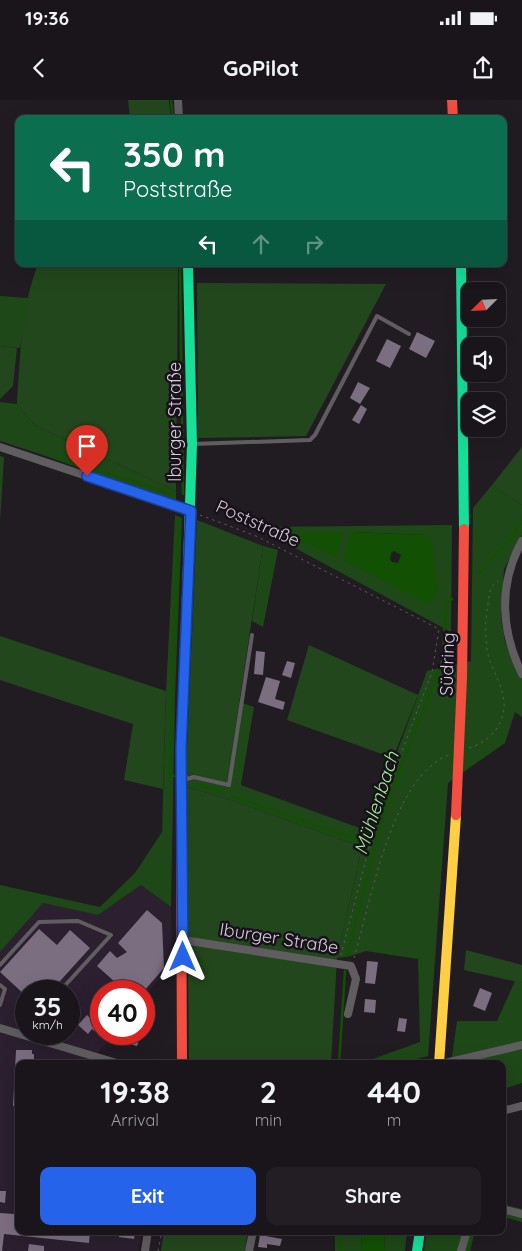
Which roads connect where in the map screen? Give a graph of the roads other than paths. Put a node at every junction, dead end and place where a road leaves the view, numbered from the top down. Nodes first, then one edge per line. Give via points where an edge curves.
1 (178, 100) edge
2 (452, 100) edge
3 (179, 115) edge
4 (453, 115) edge
5 (188, 267) edge
6 (461, 267) edge
7 (409, 334) dead end
8 (192, 444) junction
9 (0, 447) edge
10 (191, 511) junction
11 (522, 541) edge
12 (252, 635) dead end
13 (522, 674) edge
14 (182, 781) junction
15 (183, 940) junction
16 (0, 965) edge
17 (70, 980) edge
18 (0, 985) edge
19 (0, 1005) edge
20 (348, 1014) dead end
21 (0, 1028) edge
22 (15, 1030) edge
23 (63, 1045) edge
24 (522, 1045) edge
25 (108, 1060) edge
26 (182, 1060) edge
27 (440, 1060) edge
28 (454, 1060) edge
29 (522, 1106) edge
30 (506, 1110) edge
31 (506, 1210) edge
32 (522, 1214) edge
33 (147, 1235) edge
34 (252, 1235) edge
35 (419, 1235) edge
36 (466, 1235) edge
37 (145, 1251) edge
38 (250, 1251) edge
39 (417, 1251) edge
40 (461, 1251) edge

1 - 3 street
2 - 4 main road
5 - 8 main road, Iburger Straße
6 - 27 main road, Südring via 466,580 452,911
7 - 8 lane via 377,316 310,440
8 - 10 main road, Iburger Straße
9 - 10 street, Poststraße
10 - 14 main road, Iburger Straße
11 - 13 street via 510,567 504,596 508,640
12 - 14 lane via 230,786 194,777
14 - 15 main road, Iburger Straße
15 - 20 street, Iburger Straße via 351,966 356,979
15 - 26 main road, Iburger Straße
16 - 17 lane via 39,922 78,921 111,935
18 - 19 lane via 5,989
21 - 22 street
23 - 25 street
24 - 28 street
29 - 30 street
31 - 32 street
33 - 37 street
34 - 38 street
35 - 39 main road
36 - 40 street

